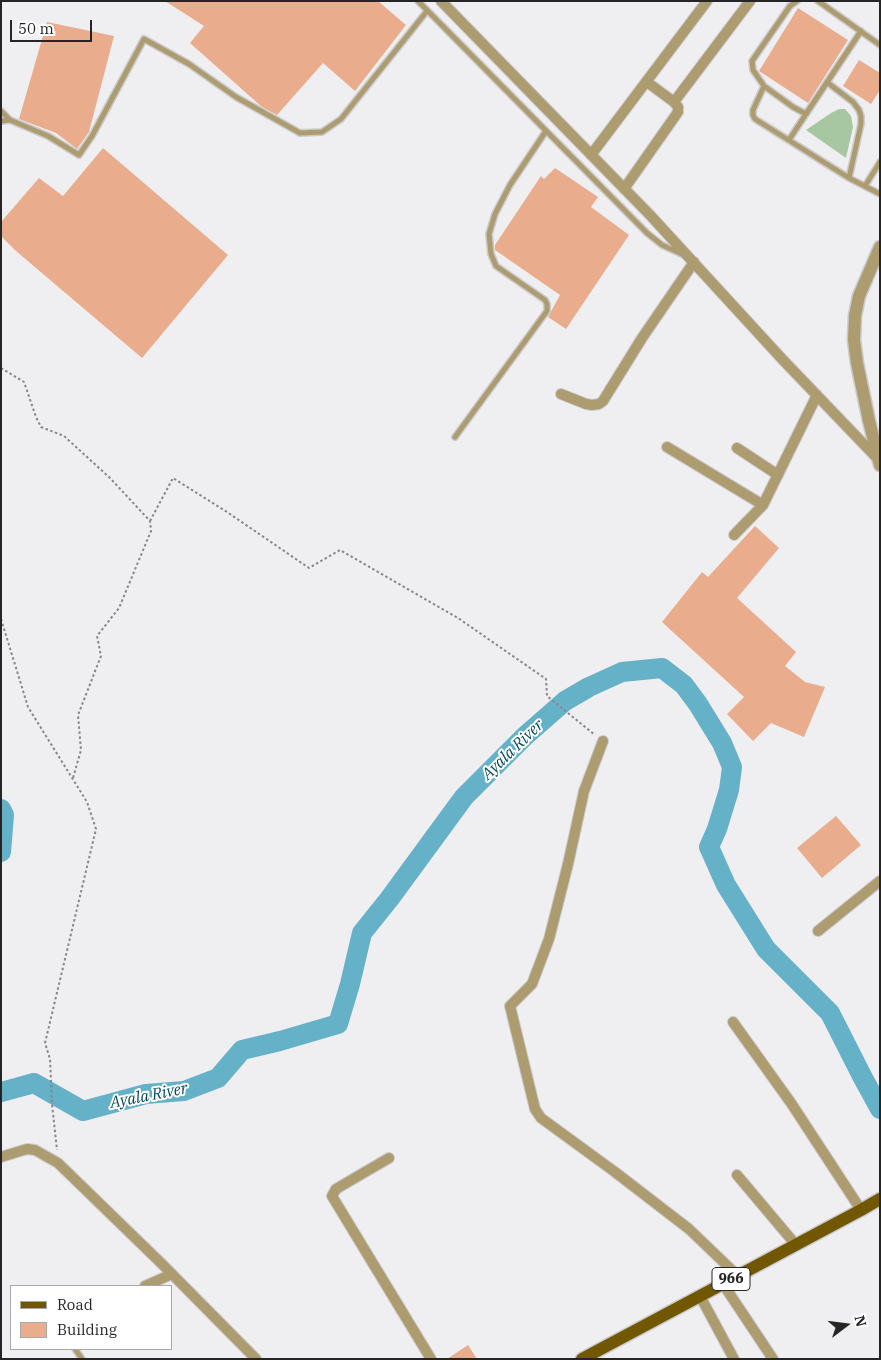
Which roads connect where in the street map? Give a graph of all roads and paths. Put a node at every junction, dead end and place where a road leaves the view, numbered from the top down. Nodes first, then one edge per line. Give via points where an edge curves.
1 (418, 1) edge
2 (441, 1) edge
3 (707, 1) edge
4 (750, 1) edge
5 (797, 1) edge
6 (818, 1) edge
7 (427, 11) junction
8 (861, 31) junction
9 (880, 45) edge
10 (647, 82) junction
11 (828, 83) junction
12 (764, 86) junction
13 (674, 102) junction
14 (1, 111) edge
15 (806, 114) junction
16 (10, 120) junction
17 (1, 121) edge
18 (546, 131) junction
19 (789, 140) junction
20 (591, 155) junction
21 (880, 162) edge
22 (849, 178) junction
23 (865, 186) junction
24 (624, 189) junction
25 (880, 194) edge
26 (880, 247) edge
27 (691, 260) junction
28 (1, 368) edge
29 (561, 394) dead end
30 (817, 395) junction
31 (455, 437) dead end
32 (667, 447) dead end
33 (737, 448) dead end
34 (879, 462) edge
35 (778, 475) junction
36 (763, 505) junction
37 (150, 521) junction
38 (734, 535) dead end
39 (1, 619) edge
40 (602, 741) joint
41 (73, 780) junction
42 (880, 881) edge
43 (818, 931) dead end
44 (733, 1022) dead end
45 (1, 1156) edge
46 (389, 1158) dead end
47 (58, 1163) junction
48 (737, 1175) dead end
49 (880, 1199) edge
50 (861, 1210) junction
51 (796, 1245) junction
52 (172, 1274) junction
53 (738, 1276) junction
54 (723, 1284) junction
55 (147, 1285) edge
56 (700, 1296) junction
57 (256, 1359) edge
58 (432, 1359) edge
59 (582, 1359) edge
60 (734, 1359) edge
61 (773, 1359) edge

1 - 7 lane
2 - 20 street
3 - 10 street
4 - 13 street
5 - 12 lane via 790,6 752,62 753,70
6 - 8 lane
7 - 16 lane via 341,118 322,132 300,132 236,97 189,64 144,39 79,155 48,136
7 - 18 lane
8 - 9 lane
8 - 11 lane
10 - 13 street
10 - 20 street
11 - 15 lane
11 - 22 lane via 853,102 861,116
12 - 15 lane
12 - 19 lane via 753,115
13 - 24 street via 678,112
14 - 16 lane
15 - 19 lane
16 - 17 lane
18 - 27 lane via 647,233
18 - 31 lane via 510,185 489,234 496,266 545,300 548,310
19 - 22 lane
20 - 24 street
21 - 23 lane
22 - 23 lane
23 - 25 lane
24 - 27 street
26 - 34 street via 860,296 854,340
27 - 29 street via 603,401 592,405
27 - 30 street
28 - 37 path via 24,382 41,428 64,436
30 - 34 street
30 - 35 street
32 - 36 street
33 - 35 street
35 - 36 street
36 - 38 street
37 - 40 path via 173,478 309,568 340,550 458,618 546,679 546,696
37 - 41 path via 151,532 119,608 97,636 101,656 78,715 81,750
39 - 41 path via 28,707
40 - 53 street via 584,790 549,939 532,984 510,1006 535,1109 542,1118 689,1228
41 - 47 path via 87,802 96,829 45,1043 50,1060
42 - 43 street
44 - 50 street
45 - 47 street via 27,1149
46 - 58 street via 336,1189 332,1196
47 - 52 street
48 - 51 street
49 - 50 main road, 966
50 - 51 main road, 966
51 - 53 main road, 966
52 - 55 street
52 - 57 street
53 - 54 main road, 966
54 - 56 main road, 966
54 - 61 street
56 - 59 main road, 966
56 - 60 street

